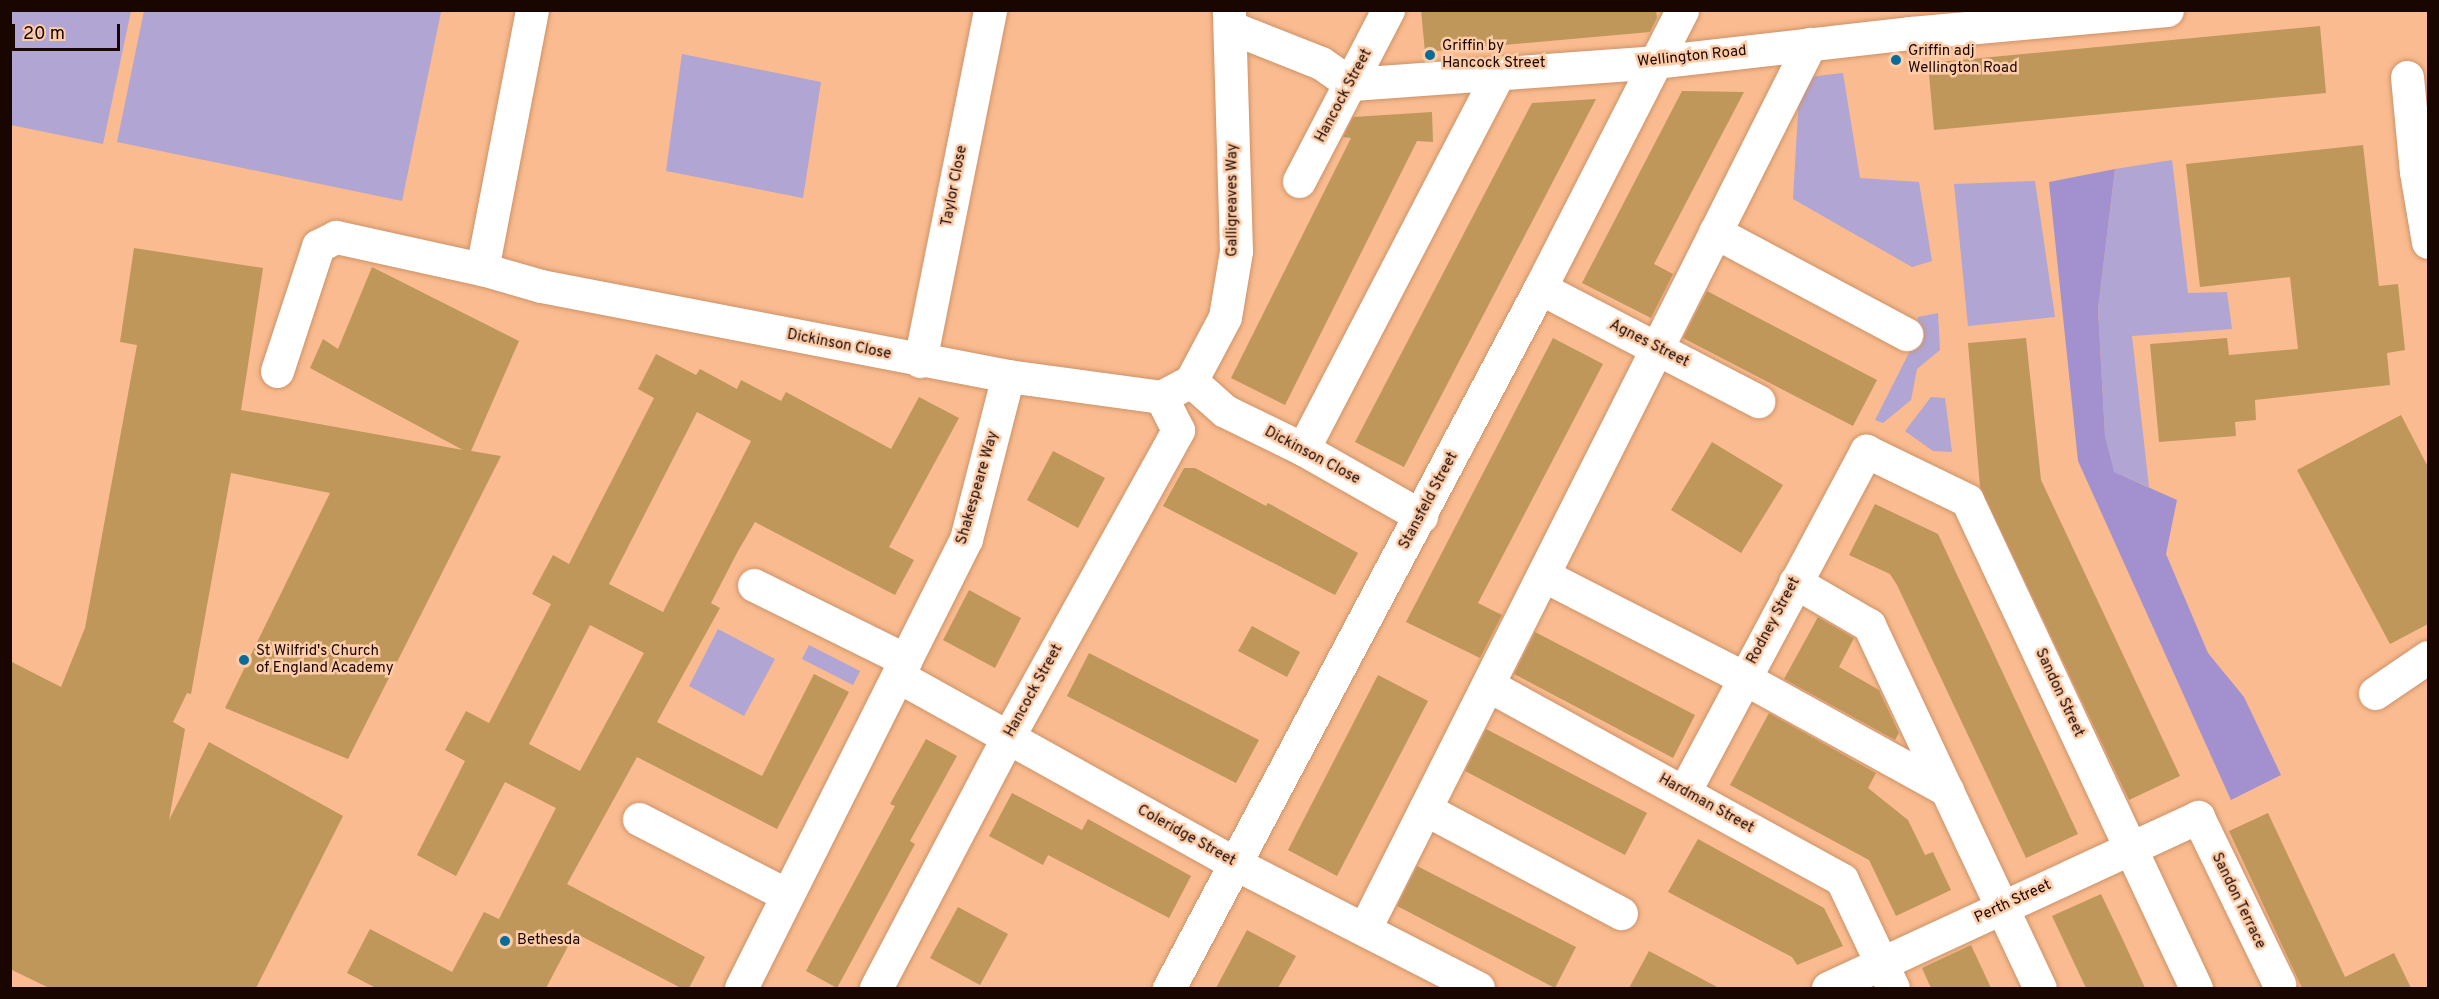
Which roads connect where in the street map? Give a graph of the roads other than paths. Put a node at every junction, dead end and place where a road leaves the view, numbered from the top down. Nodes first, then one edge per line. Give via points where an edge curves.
1 (532, 10) edge
2 (990, 10) edge
3 (1388, 10) edge
4 (1682, 10) edge
5 (2167, 10) edge
6 (2058, 15) edge
7 (1230, 19) edge
8 (1810, 44) junction
9 (1655, 62) junction
10 (1499, 73) junction
11 (2408, 77) dead end
12 (1351, 84) junction
13 (1299, 181) dead end
14 (1714, 232) junction
15 (2428, 242) edge
16 (482, 269) junction
17 (1540, 288) junction
18 (1906, 334) dead end
19 (1656, 348) junction
20 (920, 361) junction
21 (277, 371) dead end
22 (1008, 376) junction
23 (1191, 381) junction
24 (1161, 397) junction
25 (1758, 401) dead end
26 (1303, 449) junction
27 (1866, 452) joint
28 (1421, 516) junction
29 (1543, 575) junction
30 (1795, 582) junction
31 (754, 585) dead end
32 (2428, 657) edge
33 (902, 668) junction
34 (1744, 678) junction
35 (1488, 685) junction
36 (2376, 693) dead end
37 (1008, 737) junction
38 (1947, 790) junction
39 (1684, 792) junction
40 (1425, 809) junction
41 (2198, 817) joint
42 (639, 819) dead end
43 (2132, 846) junction
44 (1234, 863) junction
45 (787, 895) junction
46 (2002, 907) junction
47 (1621, 912) dead end
48 (1365, 928) junction
49 (1887, 976) edge
50 (2279, 984) dead end
51 (741, 988) edge
52 (876, 988) edge
53 (1169, 988) edge
54 (1475, 988) edge
55 (1828, 988) edge
56 (2040, 988) edge
57 (2196, 988) edge

1 - 16 street
2 - 20 street, Taylor Close
3 - 12 street, Hancock Street
4 - 9 street, Stansfeld Street
5 - 6 street, Wellington Road
6 - 8 street, Wellington Road
7 - 12 street via 1321,63
7 - 23 street, Galligreaves Way via 1236,251 1225,317
8 - 9 street, Wellington Road
8 - 14 street
9 - 10 street, Wellington Road
9 - 17 street, Stansfeld Street
10 - 12 street, Wellington Road
10 - 26 street
11 - 15 street via 2416,172
12 - 13 street, Hancock Street
14 - 18 street
14 - 19 street
16 - 20 street, Dickinson Close via 542,286
16 - 21 street, Dickinson Close via 336,237 318,246
17 - 19 street, Agnes Street
17 - 28 street, Stansfeld Street
19 - 25 street, Agnes Street
19 - 29 street
20 - 22 street, Dickinson Close
22 - 24 street, Dickinson Close
22 - 33 street, Shakespeare Way via 966,539
23 - 24 street
23 - 26 street, Dickinson Close via 1225,411
24 - 37 street, Hancock Street via 1178,430
26 - 28 street, Dickinson Close
27 - 30 street, Rodney Street
27 - 43 street, Sandon Street via 1967,500
28 - 44 street, Stansfeld Street
29 - 34 street
29 - 35 street
30 - 34 street, Rodney Street
30 - 38 street via 1869,625
31 - 33 street
32 - 36 street
33 - 37 street, Coleridge Street
33 - 45 street, Shakespeare Way
34 - 38 street
34 - 39 street, Rodney Street
35 - 39 street, Hardman Street
35 - 40 street
37 - 44 street, Coleridge Street
37 - 52 street, Hancock Street
38 - 46 street
39 - 49 street, Hardman Street via 1842,880
40 - 47 street
40 - 48 street
41 - 43 street, Perth Street
41 - 50 street, Sandon Terrace
42 - 45 street
43 - 46 street, Perth Street
43 - 57 street, Sandon Street
44 - 48 street, Coleridge Street
44 - 53 street, Stansfeld Street
45 - 51 street, Shakespeare Way
46 - 49 street, Perth Street
46 - 56 street
48 - 54 street, Coleridge Street
49 - 55 street, Perth Street

